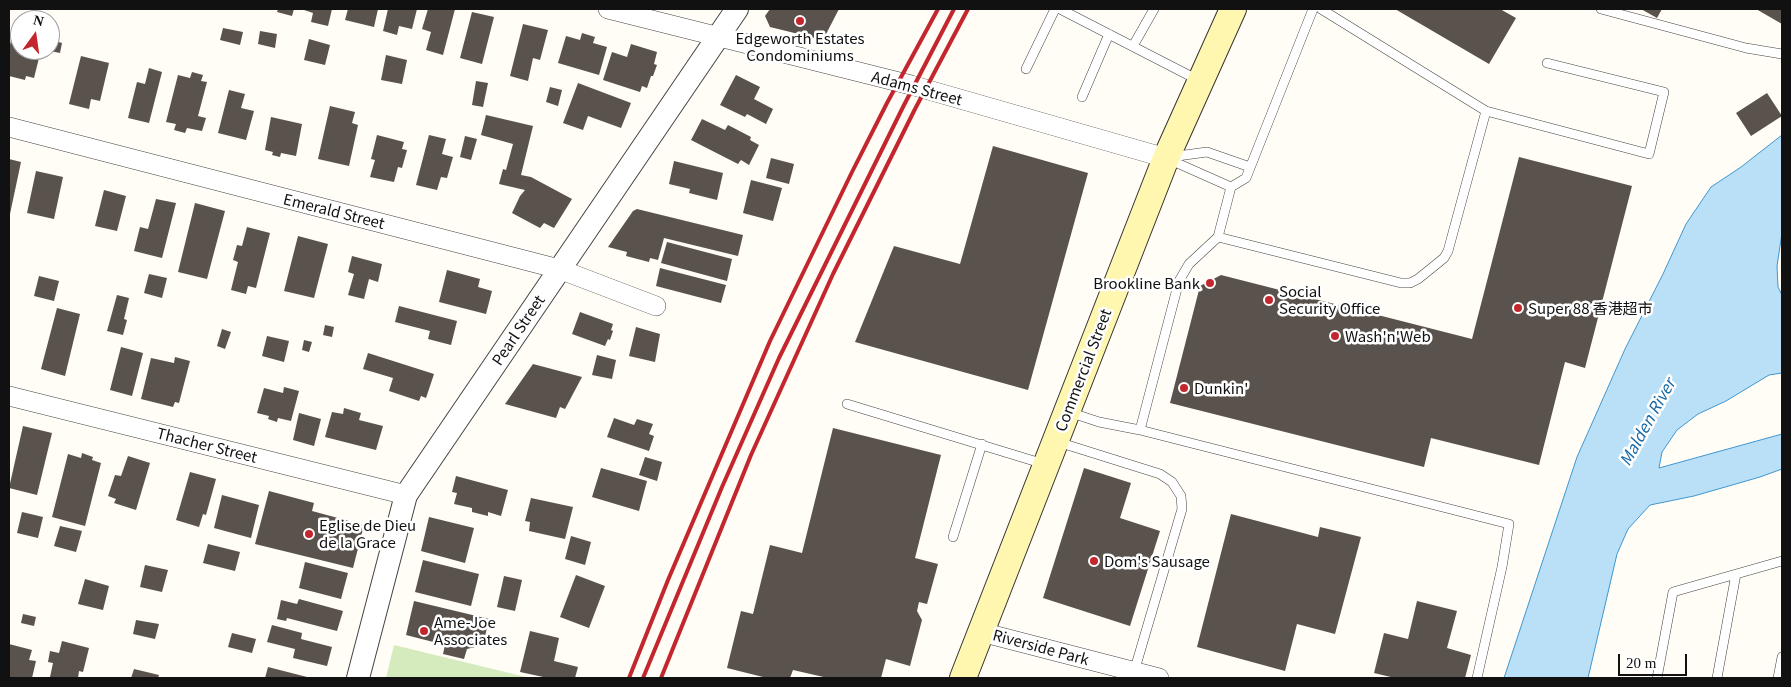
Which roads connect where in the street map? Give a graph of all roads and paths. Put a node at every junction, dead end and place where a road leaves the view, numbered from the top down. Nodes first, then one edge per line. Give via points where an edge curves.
1 (608, 9) edge
2 (737, 9) edge
3 (1055, 9) edge
4 (1060, 9) edge
5 (1154, 9) edge
6 (1233, 9) edge
7 (1313, 9) edge
8 (1321, 9) edge
9 (1601, 9) edge
10 (1109, 34) junction
11 (719, 36) junction
12 (1133, 46) junction
13 (1782, 54) edge
14 (1547, 63) dead end
15 (1026, 69) dead end
16 (1200, 81) junction
17 (1082, 97) dead end
18 (1486, 111) junction
19 (9, 127) edge
20 (1166, 158) junction
21 (1250, 167) junction
22 (1231, 188) junction
23 (1218, 237) junction
24 (559, 269) junction
25 (656, 306) dead end
26 (9, 396) edge
27 (847, 404) dead end
28 (1067, 411) junction
29 (1140, 430) junction
30 (982, 444) junction
31 (1051, 453) junction
32 (406, 495) junction
33 (953, 537) dead end
34 (1782, 561) edge
35 (1736, 574) junction
36 (981, 632) junction
37 (1782, 657) edge
38 (1147, 676) edge
39 (358, 678) edge
40 (962, 678) edge
41 (1477, 678) edge
42 (1657, 678) edge
43 (1717, 678) edge
44 (1778, 678) edge

1 - 11 street, Adams Street
2 - 11 street, Pearl Street
3 - 15 lane
4 - 10 lane
5 - 12 lane
6 - 16 main road, Commercial Street
7 - 21 lane
8 - 18 lane
9 - 13 lane via 1746,48
10 - 12 lane
10 - 17 lane
11 - 20 street, Adams Street via 911,85
11 - 24 street, Pearl Street
12 - 16 lane
14 - 18 lane via 1664,92 1649,154
16 - 20 main road, Commercial Street
18 - 23 lane via 1448,251 1444,258 1410,283
19 - 24 street, Emerald Street
20 - 21 lane via 1207,152
20 - 22 lane
20 - 28 main road, Commercial Street
21 - 22 lane via 1246,178
22 - 23 lane
23 - 29 lane via 1189,264 1179,281
24 - 25 street, Emerald Street
24 - 32 street, Pearl Street
26 - 32 street, Thacher Street
27 - 30 lane
28 - 29 lane via 1099,422
28 - 31 main road, Commercial Street
29 - 41 lane via 1509,524
30 - 31 lane
30 - 33 lane
31 - 36 main road, Commercial Street
31 - 38 lane via 1160,474 1172,482 1181,496 1182,509
32 - 39 street, Pearl Street
34 - 35 lane
35 - 42 lane via 1673,592
35 - 43 lane
36 - 38 street, Riverside Park
36 - 40 main road, Commercial Street
37 - 44 lane

